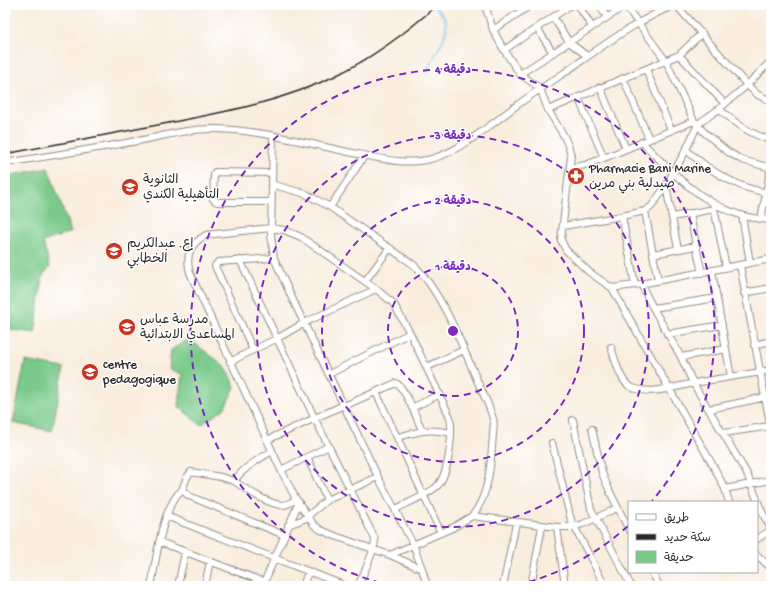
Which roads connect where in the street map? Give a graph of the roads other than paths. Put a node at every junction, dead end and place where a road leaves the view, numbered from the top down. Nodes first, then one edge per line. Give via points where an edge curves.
1 (531, 5) edge
2 (571, 5) edge
3 (578, 5) edge
4 (599, 5) edge
5 (625, 5) edge
6 (655, 5) edge
7 (676, 5) edge
8 (486, 6) edge
9 (659, 12) junction
10 (553, 17) junction
11 (607, 17) junction
12 (638, 23) junction
13 (592, 27) junction
14 (537, 28) junction
15 (493, 30) junction
16 (702, 34) junction
17 (569, 42) junction
18 (504, 50) junction
19 (553, 53) junction
20 (679, 55) junction
21 (587, 56) junction
22 (666, 61) junction
23 (771, 61) edge
24 (646, 69) junction
25 (520, 74) junction
26 (623, 78) junction
27 (747, 85) junction
28 (600, 87) junction
29 (540, 88) junction
30 (578, 97) junction
31 (771, 101) edge
32 (725, 104) junction
33 (548, 110) junction
34 (719, 110) junction
35 (696, 122) junction
36 (671, 130) junction
37 (273, 136) junction
38 (649, 139) junction
39 (771, 140) edge
40 (642, 142) junction
41 (626, 149) junction
42 (686, 150) junction
43 (365, 156) junction
44 (604, 158) junction
45 (5, 163) edge
46 (570, 168) junction
47 (771, 168) edge
48 (272, 173) junction
49 (672, 173) junction
50 (271, 184) junction
51 (666, 186) junction
52 (769, 193) edge
53 (271, 202) junction
54 (713, 206) junction
55 (330, 207) junction
56 (646, 211) junction
57 (690, 213) junction
58 (742, 215) junction
59 (622, 216) junction
60 (672, 217) junction
61 (761, 219) junction
62 (770, 220) edge
63 (563, 226) junction
64 (271, 228) junction
65 (771, 234) edge
66 (696, 246) junction
67 (390, 248) junction
68 (678, 249) junction
69 (653, 254) junction
70 (274, 258) junction
71 (771, 259) edge
72 (240, 260) junction
73 (750, 263) junction
74 (740, 265) junction
75 (726, 268) junction
76 (712, 271) junction
77 (702, 273) junction
78 (365, 281) junction
79 (658, 281) junction
80 (642, 284) junction
81 (634, 285) junction
82 (612, 288) junction
83 (771, 288) edge
84 (376, 289) junction
85 (744, 293) junction
86 (717, 298) junction
87 (653, 308) junction
88 (304, 323) junction
89 (722, 326) junction
90 (410, 333) junction
91 (667, 334) junction
92 (278, 338) junction
93 (771, 341) edge
94 (754, 344) junction
95 (611, 347) dead end
96 (726, 349) junction
97 (253, 350) junction
98 (464, 350) junction
99 (681, 357) junction
100 (230, 362) junction
101 (427, 367) junction
102 (771, 370) edge
103 (760, 372) junction
104 (329, 374) junction
105 (731, 377) junction
106 (693, 383) junction
107 (669, 389) junction
108 (376, 392) junction
109 (440, 394) junction
110 (768, 397) edge
111 (344, 406) junction
112 (412, 408) junction
113 (710, 409) junction
114 (315, 419) junction
115 (573, 420) dead end
116 (771, 428) edge
117 (592, 429) dead end
118 (422, 430) junction
119 (451, 433) junction
120 (724, 433) junction
121 (398, 437) junction
122 (267, 440) junction
123 (552, 443) dead end
124 (329, 446) junction
125 (272, 451) junction
126 (307, 457) junction
127 (281, 470) junction
128 (378, 477) junction
129 (771, 480) edge
130 (234, 481) junction
131 (752, 484) junction
132 (350, 489) junction
133 (725, 489) junction
134 (182, 490) junction
135 (422, 495) junction
136 (328, 500) junction
137 (297, 501) junction
138 (730, 501) edge
139 (757, 501) edge
140 (758, 504) edge
141 (617, 508) junction
142 (396, 509) junction
143 (308, 515) junction
144 (166, 516) junction
145 (472, 516) junction
146 (596, 518) junction
147 (516, 523) junction
148 (288, 524) junction
149 (542, 526) junction
150 (557, 527) junction
151 (573, 527) junction
152 (628, 528) edge
153 (771, 529) edge
154 (441, 533) junction
155 (284, 535) junction
156 (758, 538) edge
157 (160, 542) junction
158 (413, 544) junction
159 (373, 549) junction
160 (185, 552) junction
161 (390, 555) junction
162 (758, 556) edge
163 (275, 558) junction
164 (210, 561) junction
165 (422, 568) junction
166 (771, 568) edge
167 (308, 572) junction
168 (652, 573) edge
169 (264, 584) edge
170 (151, 586) edge
171 (178, 586) edge
172 (205, 586) edge
173 (303, 586) edge
174 (346, 586) edge
175 (358, 586) edge
176 (427, 586) edge
177 (503, 586) edge
178 (531, 586) edge
179 (565, 586) edge
180 (605, 586) edge
181 (631, 586) edge
182 (659, 586) edge

1 - 15 street
2 - 10 street
3 - 13 street
4 - 11 street
5 - 11 street
5 - 12 street
6 - 9 street
7 - 9 street
7 - 16 street
8 - 15 street
9 - 12 street
10 - 14 street
10 - 17 street
11 - 13 street
12 - 21 street
12 - 22 street
13 - 17 street
14 - 18 street
14 - 19 street
15 - 18 street
16 - 20 street
16 - 27 street
17 - 19 street
17 - 21 street
18 - 25 street
19 - 25 street
20 - 22 street
20 - 32 street
21 - 29 street
22 - 24 street
22 - 35 street
23 - 27 street
24 - 26 street
24 - 36 street
25 - 29 street
26 - 28 street
26 - 38 street
27 - 31 street
27 - 32 street
28 - 30 street
28 - 41 street
29 - 33 street
29 - 43 street via 448,153 422,161
30 - 33 street
30 - 44 street
32 - 34 street
33 - 46 street via 569,148
34 - 35 street
34 - 39 street via 744,129
35 - 36 street
35 - 42 street
35 - 47 street via 728,152 742,160
36 - 38 street
37 - 43 street
37 - 45 street via 201,129
37 - 48 street
38 - 40 street
40 - 41 street
40 - 49 street
41 - 44 street
42 - 49 street
42 - 52 street via 710,170 748,187
43 - 55 street
44 - 46 street
46 - 63 street
47 - 52 street
48 - 50 street
48 - 53 street via 216,172 213,199 217,202
49 - 51 street
49 - 54 street
50 - 53 street
50 - 55 street via 306,194
51 - 56 street
51 - 60 street
52 - 61 street
53 - 64 street
54 - 57 street
54 - 58 street
54 - 75 street
55 - 67 street
56 - 59 street
56 - 69 street
57 - 60 street
57 - 66 street
58 - 61 street
58 - 73 street
59 - 63 street
59 - 81 street
60 - 68 street
61 - 62 street
62 - 65 street
63 - 82 street via 562,240 566,250
64 - 70 street
64 - 78 street via 301,237
64 - 100 street via 206,234 198,239 190,251 190,273
66 - 68 street
66 - 77 street
67 - 78 street
67 - 98 street via 424,275 437,295
68 - 69 street
69 - 79 street
70 - 72 street
70 - 88 street
71 - 73 street
72 - 92 street
72 - 97 street via 218,262 215,266
73 - 74 street
74 - 75 street
74 - 85 street
75 - 76 street
76 - 77 street
76 - 86 street
77 - 79 street
78 - 84 street
79 - 80 street
80 - 81 street
80 - 87 street
81 - 82 street
82 - 107 street
83 - 85 street
84 - 88 street
84 - 90 street via 393,303
85 - 94 street
86 - 87 street
86 - 89 street
87 - 91 street
88 - 92 street
88 - 104 street
89 - 91 street
89 - 96 street
90 - 101 street
90 - 104 street
91 - 99 street
92 - 97 street
92 - 114 street
93 - 94 street
94 - 103 street
95 - 107 street via 618,370 631,387 642,390
96 - 99 street
96 - 105 street
97 - 100 street
98 - 101 street
98 - 145 street via 494,420 487,481
99 - 106 street
100 - 122 street
101 - 109 street
102 - 103 street
103 - 105 street
103 - 110 street
104 - 111 street
105 - 106 street
106 - 107 street
106 - 113 street
107 - 133 street
108 - 111 street
108 - 112 street via 396,383
108 - 121 street
109 - 112 street
109 - 119 street via 450,417
110 - 113 street
110 - 116 street
111 - 114 street
111 - 128 street
112 - 118 street
113 - 120 street
114 - 122 street
114 - 124 street
115 - 146 street via 590,505
116 - 120 street
117 - 141 street via 602,473
118 - 119 street
118 - 121 street
119 - 135 street via 448,461 443,477 439,485
120 - 131 street
121 - 135 street
122 - 125 street
123 - 151 street
124 - 126 street
124 - 132 street
125 - 127 street
125 - 130 street via 246,468
126 - 127 street
126 - 136 street
127 - 137 street
128 - 132 street
128 - 142 street
129 - 131 street
130 - 134 street via 191,472
130 - 137 street via 254,494 281,505
131 - 133 street
131 - 139 street
132 - 136 street
132 - 159 street via 375,538
133 - 138 street
134 - 144 street
134 - 155 street via 190,496
135 - 142 street
135 - 154 street
136 - 143 street
137 - 143 street
137 - 148 street
140 - 153 street
141 - 146 street
141 - 152 street
142 - 158 street
143 - 148 street via 300,521
143 - 159 street via 314,525 321,530
144 - 157 street
144 - 163 street
145 - 147 street
145 - 154 street
146 - 151 street
146 - 181 street
147 - 149 street
147 - 177 street
148 - 155 street
149 - 150 street
149 - 178 street
150 - 151 street
150 - 179 street
151 - 180 street
153 - 156 street
154 - 158 street
155 - 163 street
157 - 160 street
157 - 170 street
158 - 161 street
158 - 165 street
159 - 161 street
159 - 175 street
160 - 164 street
160 - 171 street
161 - 165 street
162 - 166 street
163 - 167 street
163 - 169 street
164 - 169 street
164 - 172 street
165 - 176 street
167 - 173 street
167 - 174 street
168 - 182 street

